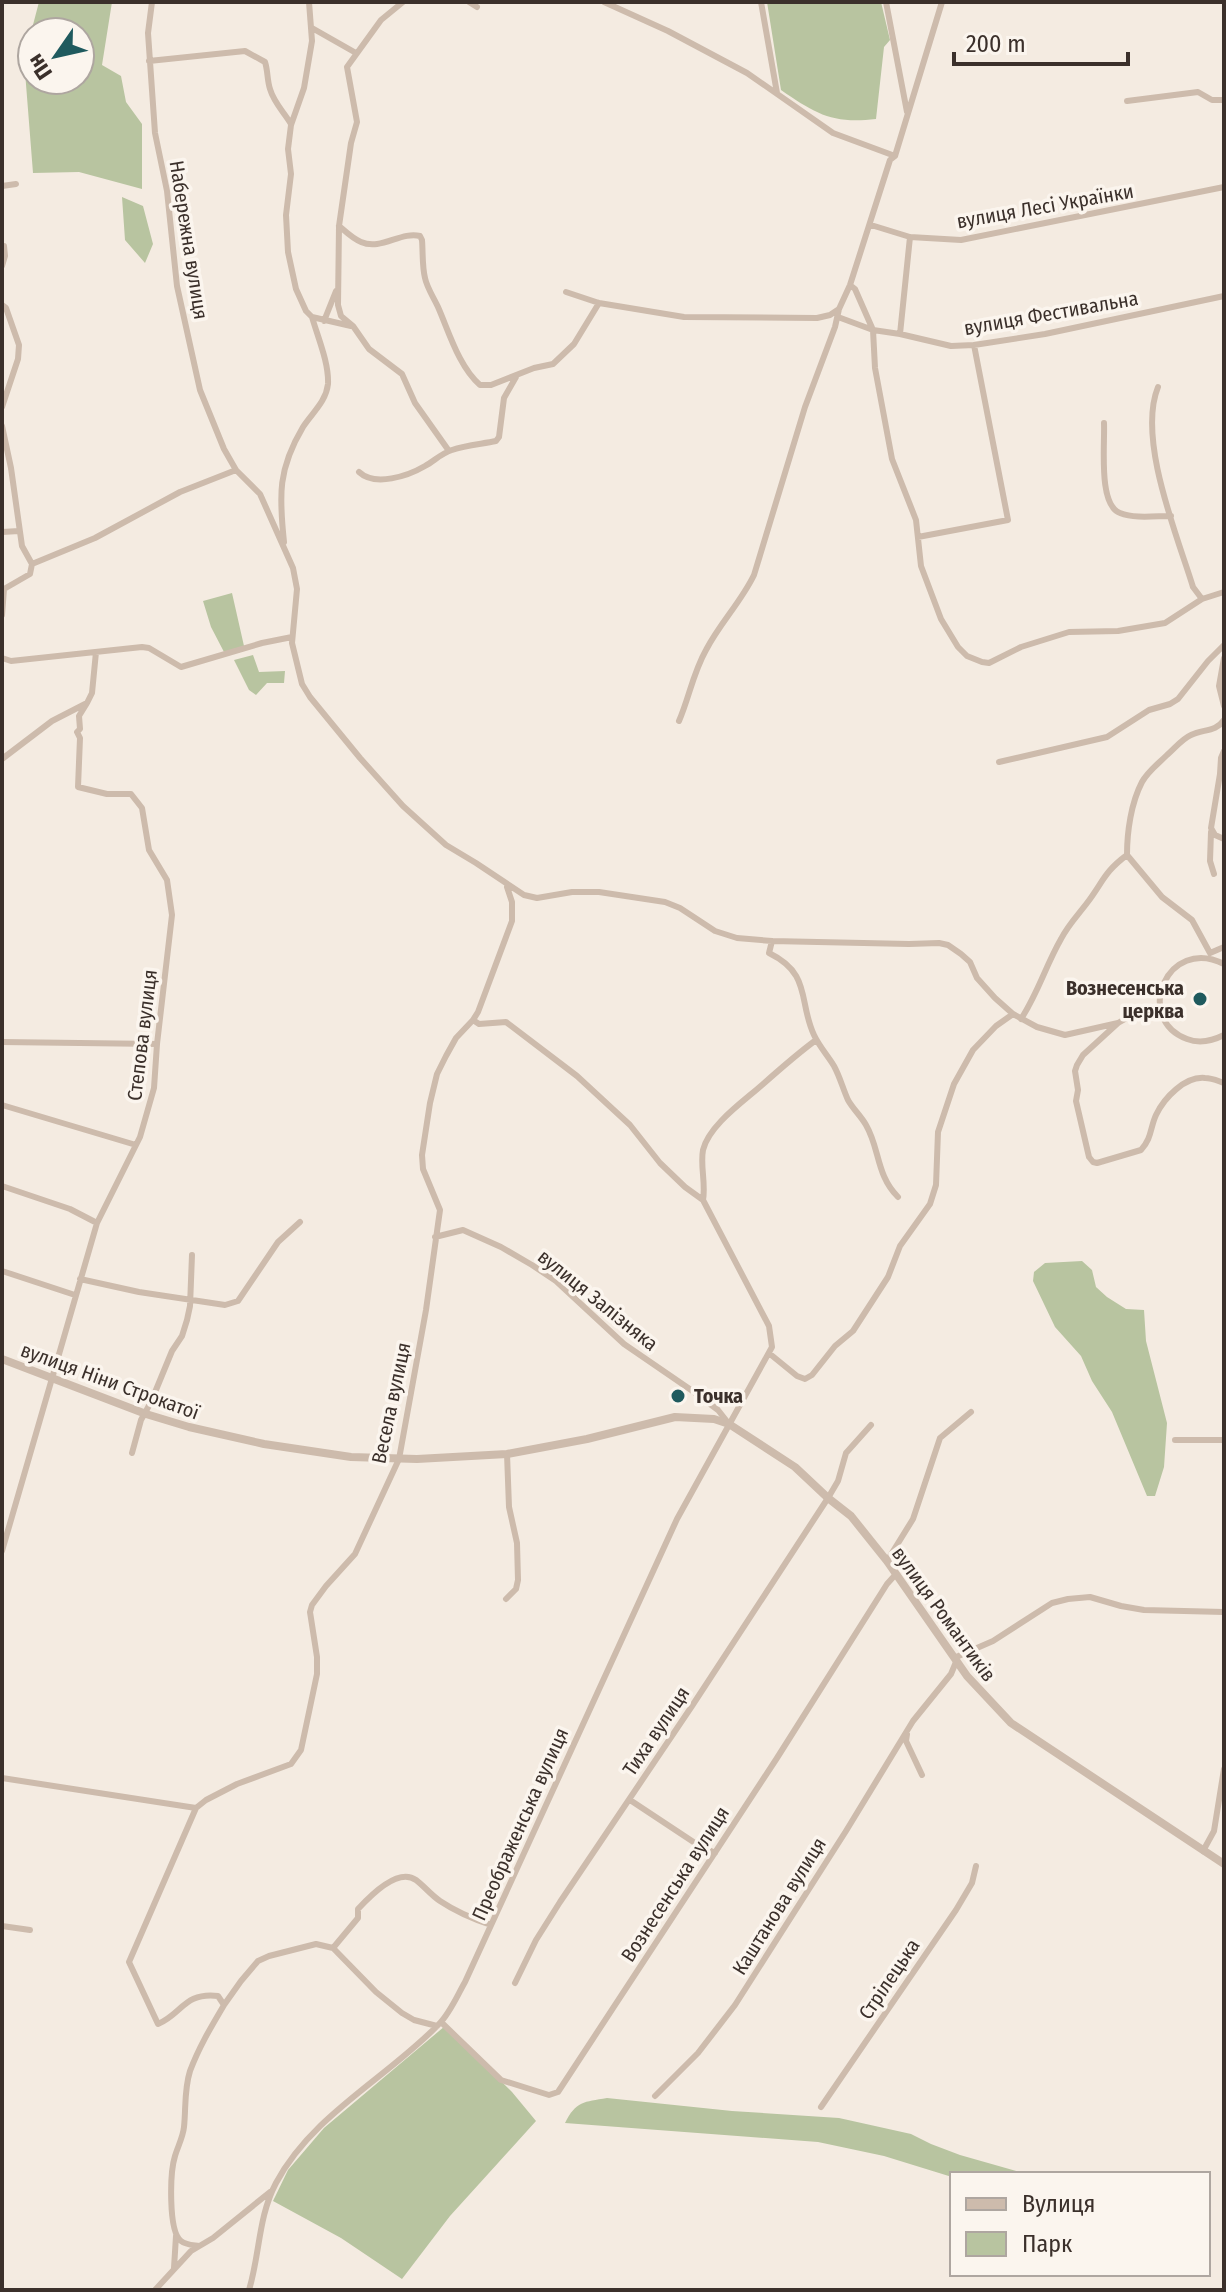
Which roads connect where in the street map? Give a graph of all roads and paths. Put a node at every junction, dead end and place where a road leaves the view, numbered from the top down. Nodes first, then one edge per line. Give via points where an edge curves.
1 (152, 2) edge
2 (309, 2) edge
3 (403, 2) edge
4 (469, 2) edge
5 (604, 2) edge
6 (761, 2) edge
7 (886, 2) edge
8 (942, 2) edge
9 (477, 7) dead end
10 (312, 28) junction
11 (356, 53) junction
12 (149, 61) junction
13 (777, 93) junction
14 (301, 99) junction
15 (1224, 100) edge
16 (1127, 101) dead end
17 (281, 108) junction
18 (908, 114) junction
19 (291, 125) junction
20 (895, 156) junction
21 (16, 184) dead end
22 (2, 186) edge
23 (1224, 187) edge
24 (871, 225) junction
25 (339, 226) junction
26 (910, 237) junction
27 (4, 246) dead end
28 (2, 266) edge
29 (339, 285) junction
30 (850, 285) junction
31 (566, 292) dead end
32 (1224, 296) edge
33 (599, 303) junction
34 (2, 305) edge
35 (838, 313) junction
36 (312, 317) junction
37 (324, 321) junction
38 (353, 326) junction
39 (873, 330) junction
40 (900, 334) junction
41 (974, 345) junction
42 (518, 375) junction
43 (1158, 387) dead end
44 (2, 407) edge
45 (1104, 423) dead end
46 (2, 426) edge
47 (449, 451) junction
48 (236, 470) junction
49 (359, 472) dead end
50 (1171, 516) junction
51 (19, 531) junction
52 (2, 532) edge
53 (918, 537) junction
54 (283, 545) junction
55 (32, 564) junction
56 (1224, 592) edge
57 (1202, 599) junction
58 (2, 615) edge
59 (292, 637) junction
60 (1224, 645) edge
61 (96, 652) junction
62 (2, 658) edge
63 (1224, 658) edge
64 (87, 703) junction
65 (1224, 706) edge
66 (1224, 720) edge
67 (679, 721) dead end
68 (1224, 751) edge
69 (2, 759) edge
70 (999, 762) dead end
71 (1211, 828) junction
72 (1224, 839) edge
73 (1127, 855) junction
74 (1214, 874) dead end
75 (506, 884) junction
76 (524, 895) junction
77 (512, 902) junction
78 (772, 941) junction
79 (1224, 947) edge
80 (1210, 953) junction
81 (1195, 958) junction
82 (1224, 964) edge
83 (1161, 1011) junction
84 (1013, 1014) junction
85 (1021, 1019) junction
86 (473, 1020) junction
87 (1118, 1023) junction
88 (1224, 1035) edge
89 (816, 1040) junction
90 (2, 1042) edge
91 (157, 1044) junction
92 (1224, 1083) edge
93 (2, 1105) edge
94 (136, 1145) junction
95 (2, 1186) edge
96 (898, 1197) dead end
97 (703, 1200) junction
98 (300, 1222) dead end
99 (97, 1223) junction
100 (435, 1237) junction
101 (192, 1255) dead end
102 (2, 1271) edge
103 (80, 1279) junction
104 (75, 1295) junction
105 (191, 1300) junction
106 (770, 1354) junction
107 (2, 1359) edge
108 (52, 1378) junction
109 (971, 1412) dead end
110 (146, 1414) junction
111 (729, 1424) junction
112 (871, 1425) dead end
113 (1175, 1440) dead end
114 (1224, 1440) edge
115 (132, 1453) dead end
116 (507, 1454) junction
117 (399, 1459) junction
118 (828, 1498) junction
119 (2, 1551) edge
120 (887, 1561) junction
121 (896, 1574) junction
122 (506, 1599) dead end
123 (1224, 1612) edge
124 (955, 1660) junction
125 (907, 1731) junction
126 (1224, 1769) edge
127 (922, 1775) dead end
128 (2, 1778) edge
129 (630, 1800) junction
130 (196, 1808) junction
131 (1203, 1851) junction
132 (715, 1853) junction
133 (1224, 1864) edge
134 (976, 1866) dead end
135 (491, 1925) junction
136 (2, 1926) edge
137 (30, 1930) dead end
138 (333, 1948) junction
139 (515, 1983) dead end
140 (224, 2005) junction
141 (439, 2024) junction
142 (655, 2096) dead end
143 (821, 2107) dead end
144 (273, 2189) junction
145 (176, 2234) junction
146 (199, 2246) junction
147 (174, 2268) junction
148 (155, 2290) edge
149 (249, 2290) edge

1 - 12 street, Набережна вулиця
2 - 10 street
3 - 11 street
4 - 9 street
5 - 13 street via 668,31
6 - 13 street
7 - 18 street
8 - 18 street
10 - 11 street
10 - 14 street
11 - 25 street via 347,67 357,122
12 - 17 street via 245,51 265,62 269,88
12 - 48 street, Набережна вулиця via 177,286 202,397
13 - 20 street via 833,133
14 - 17 street
14 - 19 street
15 - 16 street via 1198,92
17 - 19 street
18 - 20 street
19 - 36 street via 286,234 296,289
20 - 24 street
21 - 22 street
23 - 26 street, вулиця Лесі Українки via 961,240
24 - 26 street, вулиця Лесі Українки
24 - 30 street
25 - 29 street
25 - 42 street via 371,245 420,236 424,276 447,335 472,378 485,386
26 - 40 street
27 - 28 street
29 - 37 street
29 - 38 street via 341,316
30 - 35 street
30 - 39 street
31 - 33 street
32 - 41 street, вулиця Фестивальна
33 - 35 street via 684,317 817,318
33 - 42 street via 564,355
34 - 44 street via 19,345
35 - 39 street, вулиця Фестивальна
35 - 67 street via 754,575 705,650
36 - 37 street
36 - 54 street via 328,386 284,469
37 - 38 street
38 - 47 street via 369,349 402,374 415,403
39 - 40 street, вулиця Фестивальна
39 - 53 street via 892,459
40 - 41 street, вулиця Фестивальна via 951,346
41 - 53 street via 1008,520
42 - 47 street via 504,398 496,441
43 - 50 street via 1153,421 1156,469
45 - 50 street via 1106,494 1113,509 1135,516
46 - 51 street
47 - 49 street via 404,475 373,480
48 - 54 street, Набережна вулиця via 260,494
48 - 55 street
50 - 57 street via 1193,587
51 - 52 street
51 - 55 street
53 - 57 street via 921,566 941,619 958,647 982,662 1069,632 1165,623
54 - 59 street, Набережна вулиця via 297,589
55 - 58 street via 30,574 4,589
56 - 57 street
59 - 61 street via 181,667 149,648
59 - 75 street, Набережна вулиця via 302,684 360,758 436,837
60 - 70 street via 1178,699 1107,737
61 - 62 street
61 - 64 street
63 - 65 street via 1219,686
64 - 69 street via 52,721
64 - 91 street, Степова вулиця via 77,732 78,787 135,798 142,808 149,850 167,880 172,915
66 - 73 street via 1187,737 1142,782
68 - 71 street
71 - 72 street
71 - 74 street
73 - 80 street via 1162,897 1192,920
73 - 85 street via 1111,866 1076,915
75 - 76 street, Набережна вулиця
75 - 77 street, Весела вулиця
76 - 77 street
76 - 78 street via 599,892 665,902 725,936
77 - 86 street, Весела вулиця via 512,921
78 - 84 street via 948,945 970,962 977,978
78 - 89 street via 769,953 788,965 801,987
79 - 80 street
80 - 81 street
81 - 82 street
81 - 83 street via 1166,977
83 - 87 street via 1139,1011
83 - 88 street via 1171,1029 1188,1039 1207,1041
84 - 85 street
84 - 106 street via 973,1050 954,1084 938,1132 930,1204 853,1331 805,1379
85 - 87 street via 1065,1035
86 - 97 street via 506,1022 577,1076
86 - 100 street, Весела вулиця via 446,1056 430,1103 422,1155 440,1210
87 - 92 street via 1083,1055 1075,1071 1076,1101 1093,1162 1141,1150 1155,1116 1186,1082 1207,1077
89 - 96 street via 866,1126 881,1172
89 - 97 street via 719,1123 702,1155
90 - 91 street
91 - 94 street, Степова вулиця via 154,1088
93 - 94 street
94 - 99 street, Степова вулиця
95 - 99 street
97 - 106 street via 769,1326
98 - 105 street via 278,1242 238,1301 225,1305
99 - 103 street, Степова вулиця
100 - 111 street, вулиця Залізняка via 463,1230 532,1265
100 - 117 street, Весела вулиця
101 - 105 street
102 - 104 street
103 - 104 street, Степова вулиця
103 - 105 street
104 - 108 street, Степова вулиця
105 - 110 street via 182,1336
106 - 111 street, Преображенська вулиця
107 - 108 street, вулиця Ніни Строкатої
108 - 110 street, вулиця Ніни Строкатої
108 - 119 street, Степова вулиця
109 - 120 street via 940,1438 913,1519
110 - 115 street
110 - 117 street, вулиця Ніни Строкатої via 264,1444
111 - 116 street, вулиця Ніни Строкатої via 675,1417
111 - 118 street, вулиця Романтиків via 795,1467
111 - 135 street, Преображенська вулиця via 677,1519
112 - 118 street, Тиха вулиця via 846,1453
113 - 114 street
116 - 117 street, вулиця Ніни Строкатої
116 - 122 street via 518,1580
117 - 130 street, Весела вулиця via 355,1554 312,1605 317,1674 297,1758
118 - 120 street, вулиця Романтиків via 851,1516
118 - 129 street, Тиха вулиця
120 - 121 street, вулиця Романтиків
121 - 124 street, вулиця Романтиків
121 - 132 street, Вознесенська вулиця
123 - 124 street via 1144,1610 1090,1597 1068,1599 1052,1603
124 - 125 street, Каштанова вулиця via 951,1674
124 - 131 street, вулиця Романтиків via 1011,1723
125 - 127 street via 906,1741
125 - 142 street, Каштанова вулиця via 735,2005
126 - 131 street via 1214,1831
128 - 130 street
129 - 132 street
129 - 139 street, Тиха вулиця via 536,1940
130 - 140 street via 129,1962 158,2024 195,1998 218,1996
131 - 133 street, вулиця Романтиків
132 - 141 street, Вознесенська вулиця via 554,2095 501,2080
134 - 143 street, Стрілецька via 956,1910
135 - 138 street via 438,1900 416,1880 401,1878 364,1902
135 - 141 street, Преображенська вулиця
136 - 137 street
138 - 140 street via 303,1946 258,1961
138 - 141 street via 402,2013
140 - 145 street via 189,2075 173,2168
141 - 144 street, Преображенська вулиця via 305,2142
144 - 146 street, Преображенська вулиця
144 - 149 street, Преображенська вулиця
145 - 146 street via 186,2244
145 - 147 street
146 - 147 street, Преображенська вулиця
147 - 148 street, Преображенська вулиця

